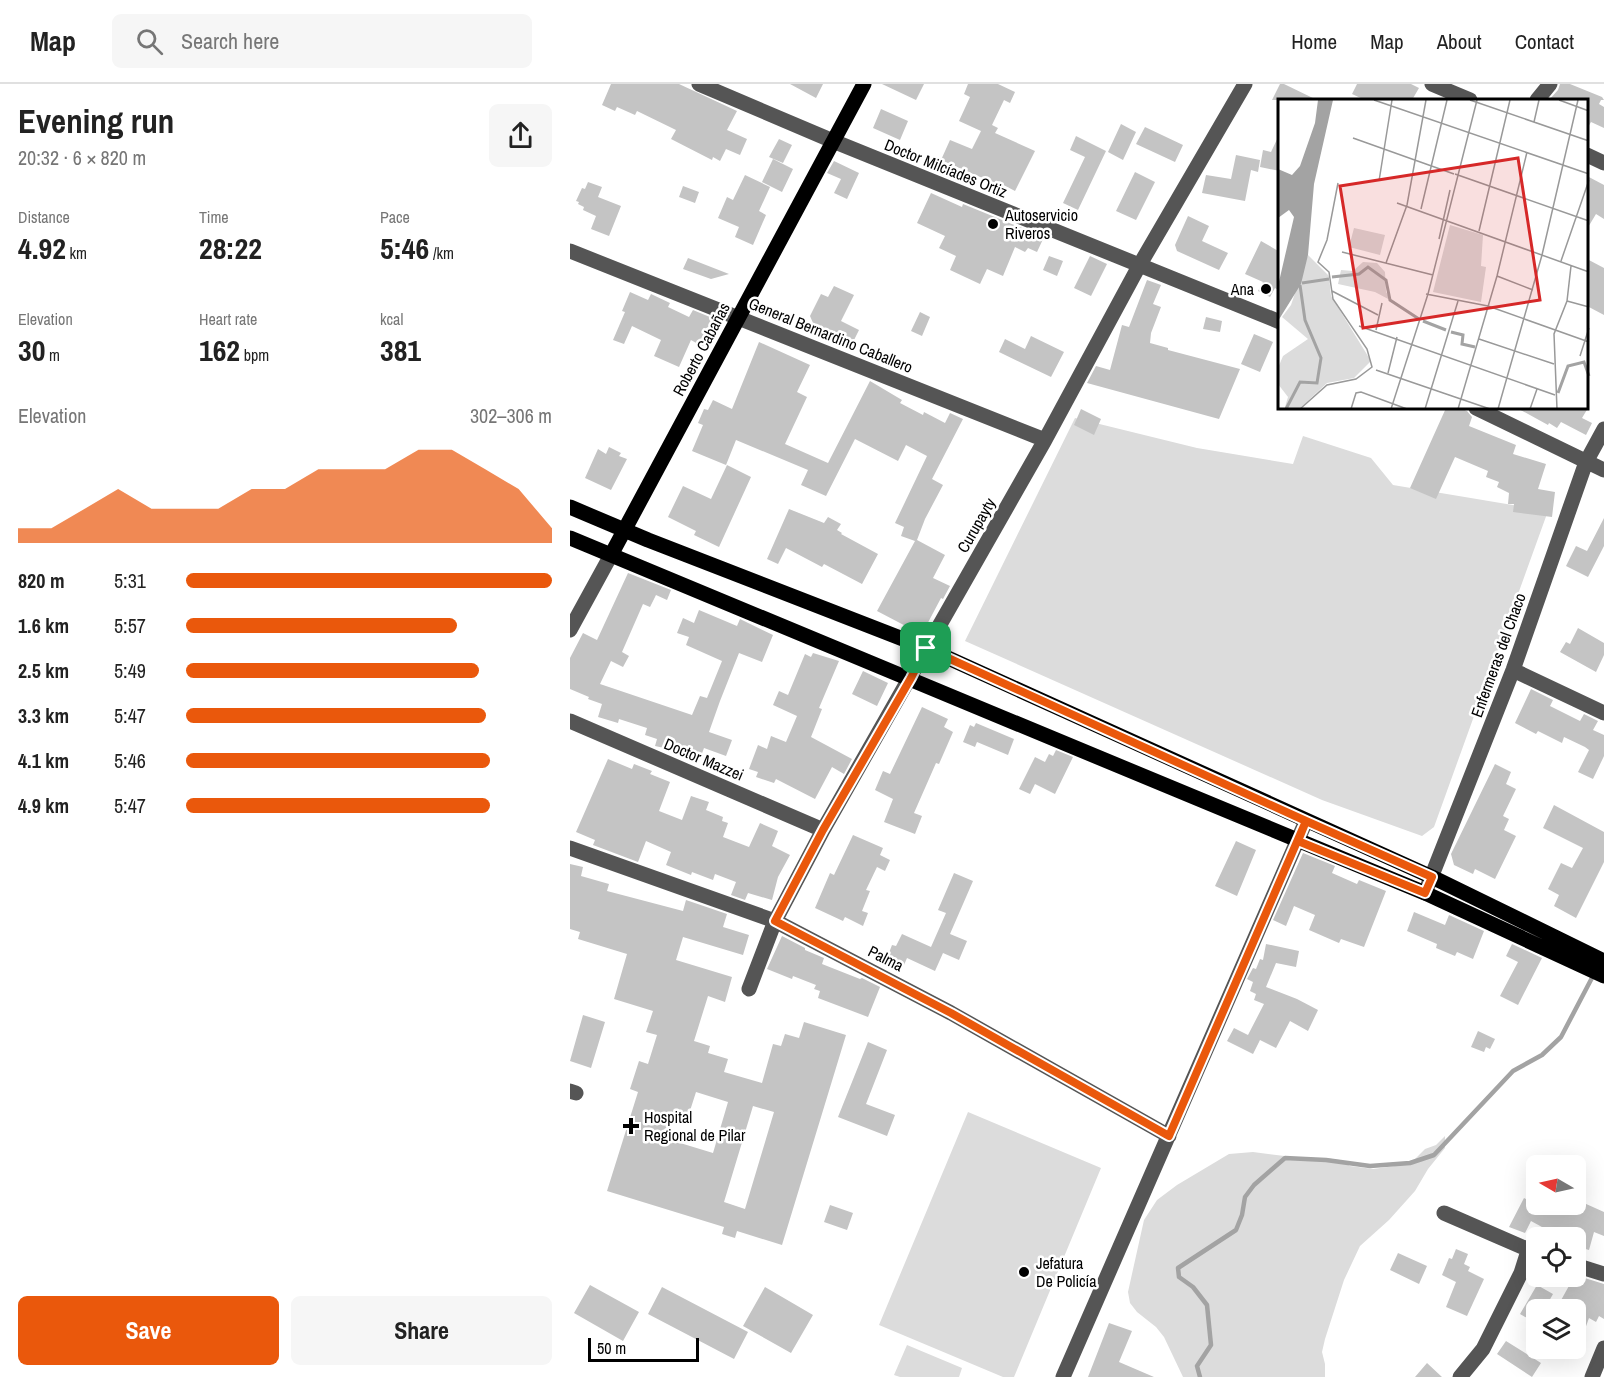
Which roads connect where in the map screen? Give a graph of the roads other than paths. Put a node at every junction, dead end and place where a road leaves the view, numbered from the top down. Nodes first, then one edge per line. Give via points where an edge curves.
1 (699, 84) edge
2 (864, 84) edge
3 (1245, 84) edge
4 (1432, 84) edge
5 (1550, 84) edge
6 (1468, 99) edge
7 (1538, 99) edge
8 (833, 141) junction
9 (1589, 156) edge
10 (1604, 163) edge
11 (570, 250) edge
12 (1139, 266) junction
13 (738, 318) junction
14 (1278, 321) edge
15 (1480, 410) edge
16 (1604, 429) edge
17 (1045, 440) junction
18 (1586, 462) junction
19 (1604, 470) edge
20 (570, 507) edge
21 (624, 530) junction
22 (570, 538) edge
23 (611, 555) junction
24 (570, 630) edge
25 (926, 648) junction
26 (1513, 670) junction
27 (911, 678) junction
28 (1604, 713) edge
29 (570, 721) edge
30 (1306, 821) junction
31 (823, 830) junction
32 (1298, 841) junction
33 (570, 848) edge
34 (1432, 877) junction
35 (1425, 893) junction
36 (775, 921) junction
37 (1573, 954) junction
38 (1604, 961) edge
39 (1604, 976) edge
40 (749, 989) dead end
41 (1169, 1136) junction
42 (1444, 1213) dead end
43 (1526, 1249) edge
44 (1526, 1263) edge
45 (1586, 1268) edge
46 (1604, 1274) edge
47 (1604, 1348) edge
48 (1063, 1377) edge
49 (1460, 1377) edge
50 (1592, 1377) edge

1 - 8 street, Doctor Milcíades Ortiz
2 - 8 main road, Roberto Cabañas
3 - 12 street, Curupayty
4 - 6 street
5 - 7 street
8 - 12 street, Doctor Milcíades Ortiz
8 - 13 main road, Roberto Cabañas
9 - 10 street
11 - 13 street, General Bernardino Caballero
12 - 14 street, Doctor Milcíades Ortiz
12 - 17 street, Curupayty
13 - 17 street, General Bernardino Caballero
13 - 21 main road, Roberto Cabañas
15 - 18 street
16 - 18 street, Enfermeras del Chaco
17 - 25 street, Curupayty
18 - 19 street
18 - 26 street, Enfermeras del Chaco
20 - 21 main road
21 - 23 main road, Roberto Cabañas
21 - 25 main road
22 - 23 main road
23 - 24 street, Roberto Cabañas
23 - 27 main road
25 - 27 street, Curupayty
25 - 30 main road
26 - 28 street
26 - 34 street, Enfermeras del Chaco
27 - 31 street, Curupayty
27 - 32 main road
29 - 31 street, Doctor Mazzei
30 - 32 street
30 - 34 main road
31 - 36 street, Curupayty
32 - 35 main road
32 - 41 street
33 - 36 street, Palma
34 - 35 street, Enfermeras del Chaco
34 - 37 main road
35 - 37 main road
36 - 40 street, Curupayty
36 - 41 street, Palma via 951,1013
37 - 38 main road
37 - 39 main road
41 - 48 street
42 - 43 street
44 - 49 street via 1483,1349
45 - 46 street
47 - 50 street

